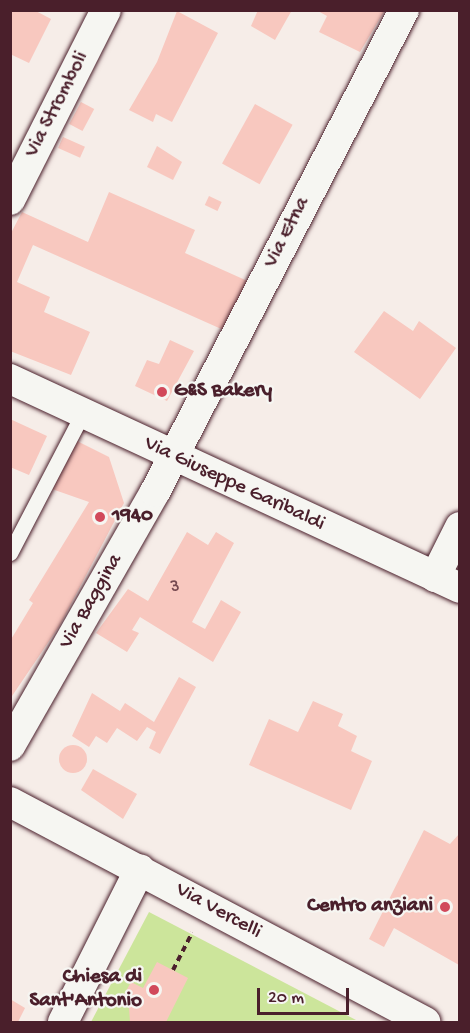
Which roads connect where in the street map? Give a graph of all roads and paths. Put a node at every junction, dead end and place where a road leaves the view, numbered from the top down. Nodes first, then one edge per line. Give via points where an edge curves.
1 (106, 10) edge
2 (404, 10) edge
3 (10, 200) edge
4 (10, 379) edge
5 (83, 413) junction
6 (172, 456) junction
7 (459, 527) edge
8 (10, 553) edge
9 (447, 583) edge
10 (10, 746) edge
11 (10, 802) edge
12 (140, 869) junction
13 (206, 905) junction
14 (173, 970) dead end
15 (383, 1013) edge
16 (63, 1023) edge
17 (425, 1023) edge

1 - 3 street, Via Stromboli
2 - 6 street, Via Etna
4 - 5 street, Via Giuseppe Garibaldi
5 - 6 street, Via Giuseppe Garibaldi
5 - 8 lane
6 - 9 street, Via Giuseppe Garibaldi
6 - 10 street, Via Baggina
7 - 9 street
11 - 12 street, Via Vercelli
12 - 13 street, Via Vercelli
12 - 16 street
13 - 14 path
13 - 15 street, Via Vercelli
15 - 17 street, Via Vercelli

